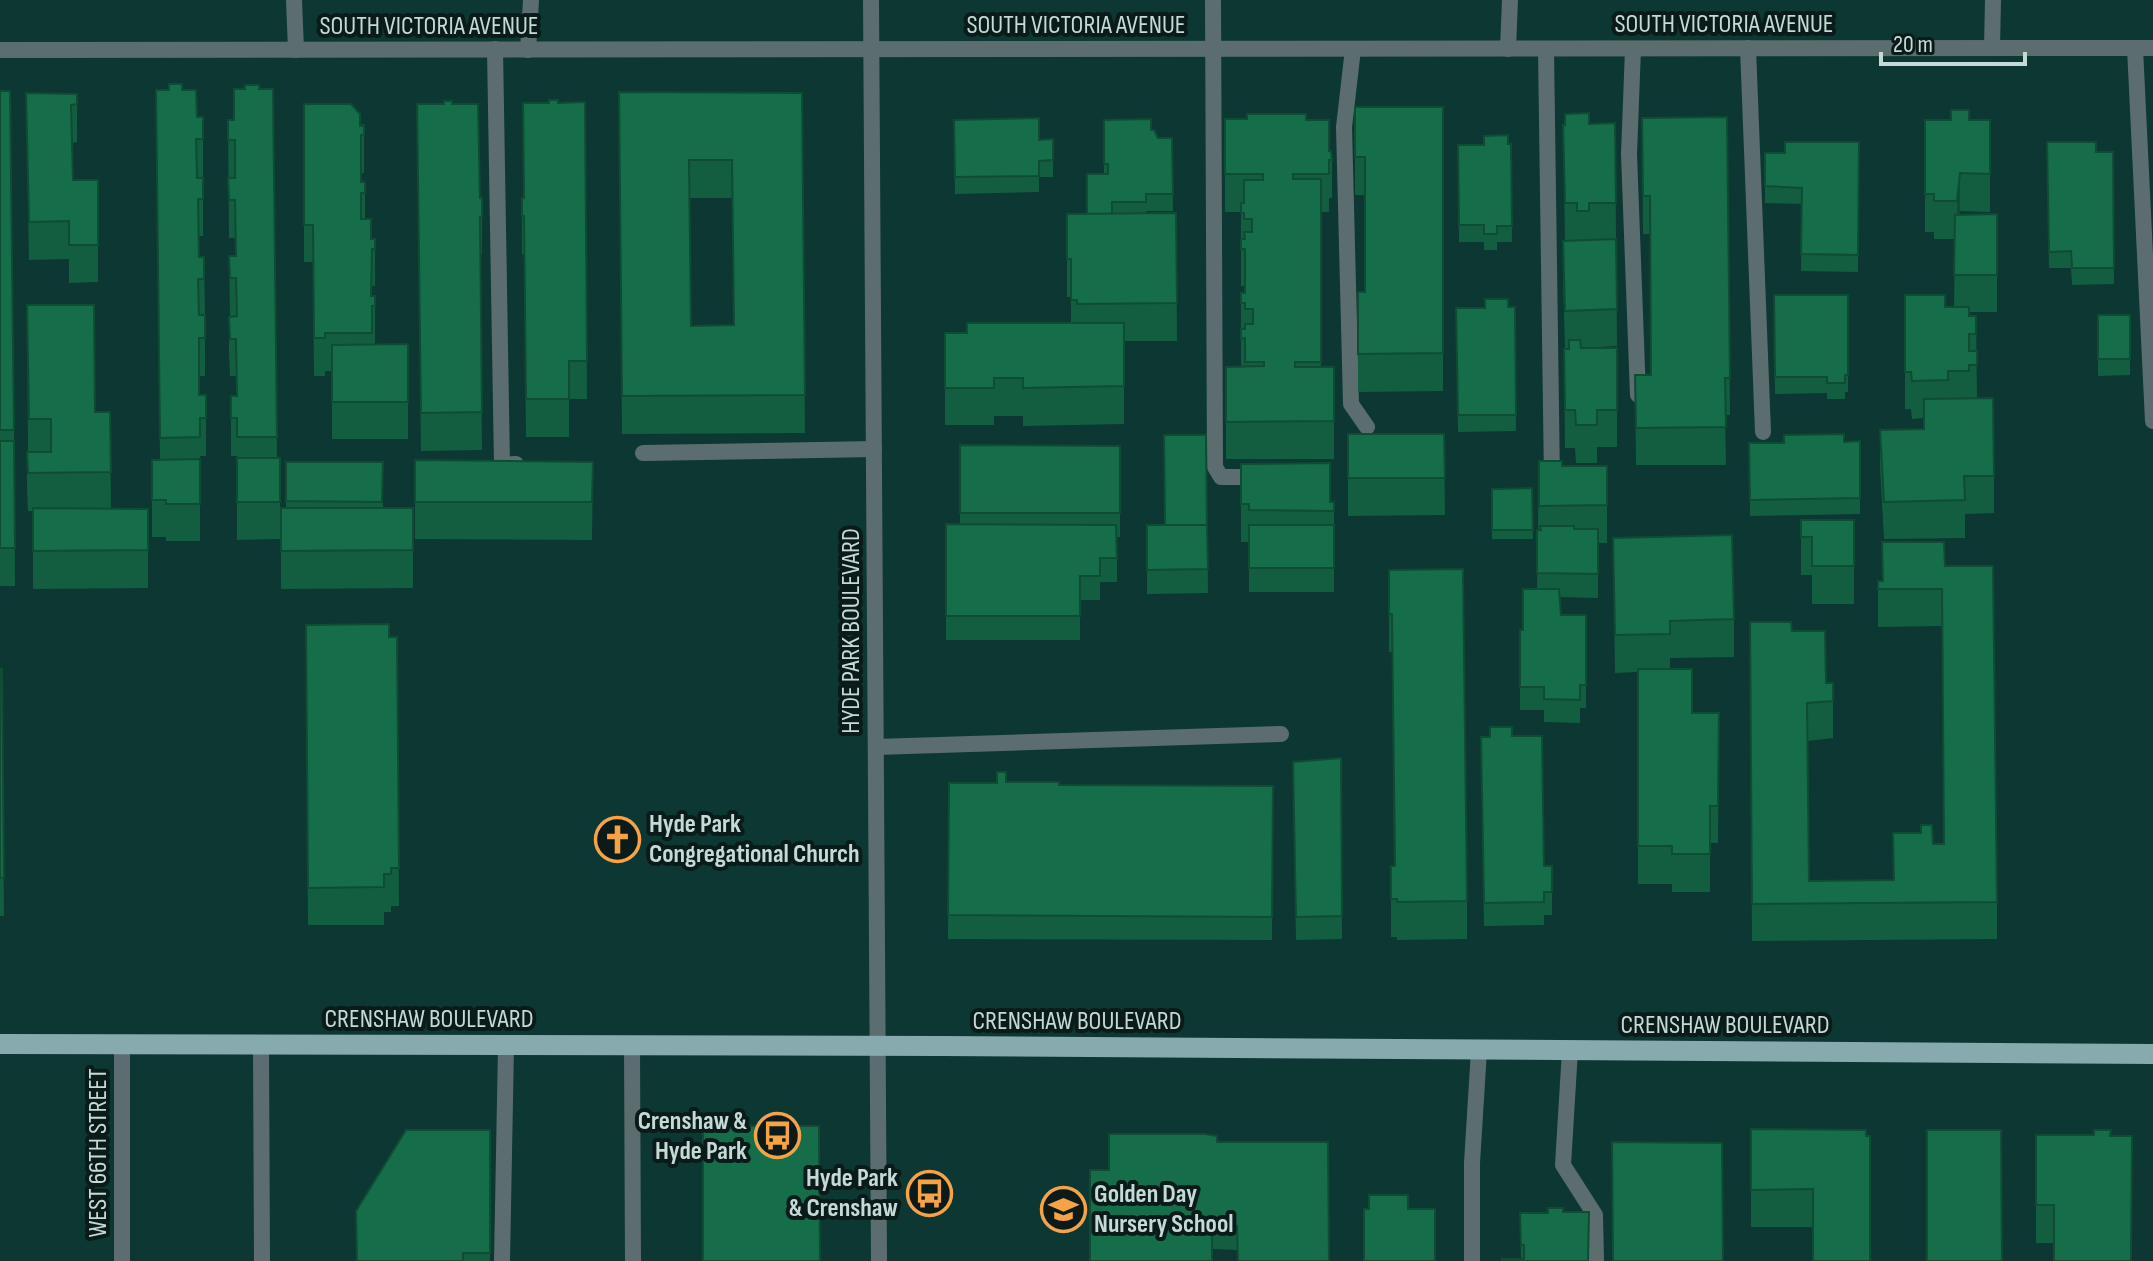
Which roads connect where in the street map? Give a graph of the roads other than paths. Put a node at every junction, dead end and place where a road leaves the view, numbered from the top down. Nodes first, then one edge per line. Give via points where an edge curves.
1 (294, 0) edge
2 (531, 0) edge
3 (871, 0) edge
4 (1213, 0) edge
5 (1510, 0) edge
6 (1993, 0) edge
7 (1748, 48) junction
8 (1992, 48) junction
9 (2135, 48) junction
10 (2153, 48) edge
11 (495, 49) junction
12 (872, 49) junction
13 (1213, 49) junction
14 (1353, 49) junction
15 (1508, 49) junction
16 (1546, 49) junction
17 (1633, 49) junction
18 (0, 50) edge
19 (296, 50) junction
20 (528, 50) junction
21 (1638, 395) edge
22 (2153, 421) edge
23 (1367, 427) dead end
24 (1763, 432) dead end
25 (874, 449) junction
26 (643, 453) dead end
27 (531, 463) edge
28 (1281, 477) edge
29 (1552, 481) edge
30 (1281, 734) dead end
31 (876, 747) junction
32 (0, 1044) edge
33 (122, 1045) junction
34 (261, 1045) junction
35 (506, 1046) junction
36 (632, 1046) junction
37 (877, 1046) junction
38 (1479, 1050) junction
39 (1570, 1050) junction
40 (2153, 1054) edge
41 (122, 1261) edge
42 (262, 1261) edge
43 (502, 1261) edge
44 (633, 1261) edge
45 (879, 1261) edge
46 (1472, 1261) edge
47 (1596, 1261) edge

1 - 19 street
2 - 20 street
3 - 12 street, HYDE PARK BOULEVARD
4 - 13 street
5 - 15 street
6 - 8 street
7 - 8 street, SOUTH VICTORIA AVENUE
7 - 17 street, SOUTH VICTORIA AVENUE
7 - 24 street
8 - 9 street, SOUTH VICTORIA AVENUE
9 - 10 street, SOUTH VICTORIA AVENUE
9 - 22 street
11 - 19 street, SOUTH VICTORIA AVENUE
11 - 20 street, SOUTH VICTORIA AVENUE
11 - 27 street via 502,465
12 - 13 street, SOUTH VICTORIA AVENUE
12 - 20 street, SOUTH VICTORIA AVENUE
12 - 25 street, HYDE PARK BOULEVARD
13 - 14 street, SOUTH VICTORIA AVENUE
13 - 28 street via 1215,467 1221,477
14 - 15 street, SOUTH VICTORIA AVENUE
14 - 23 street via 1344,127 1351,404
15 - 16 street, SOUTH VICTORIA AVENUE
16 - 17 street, SOUTH VICTORIA AVENUE
16 - 29 street
17 - 21 street via 1629,154
18 - 19 street, SOUTH VICTORIA AVENUE
25 - 26 street
25 - 31 street, HYDE PARK BOULEVARD
30 - 31 street
31 - 37 street, HYDE PARK BOULEVARD
32 - 33 main road, CRENSHAW BOULEVARD
33 - 34 main road, CRENSHAW BOULEVARD
33 - 41 street, WEST 66TH STREET
34 - 35 main road, CRENSHAW BOULEVARD
34 - 42 street
35 - 36 main road, CRENSHAW BOULEVARD
35 - 43 street
36 - 37 main road, CRENSHAW BOULEVARD
36 - 44 street
37 - 38 main road, CRENSHAW BOULEVARD
37 - 45 street, HYDE PARK BOULEVARD
38 - 39 main road, CRENSHAW BOULEVARD
38 - 46 street
39 - 40 main road, CRENSHAW BOULEVARD
39 - 47 street via 1563,1165 1595,1215

